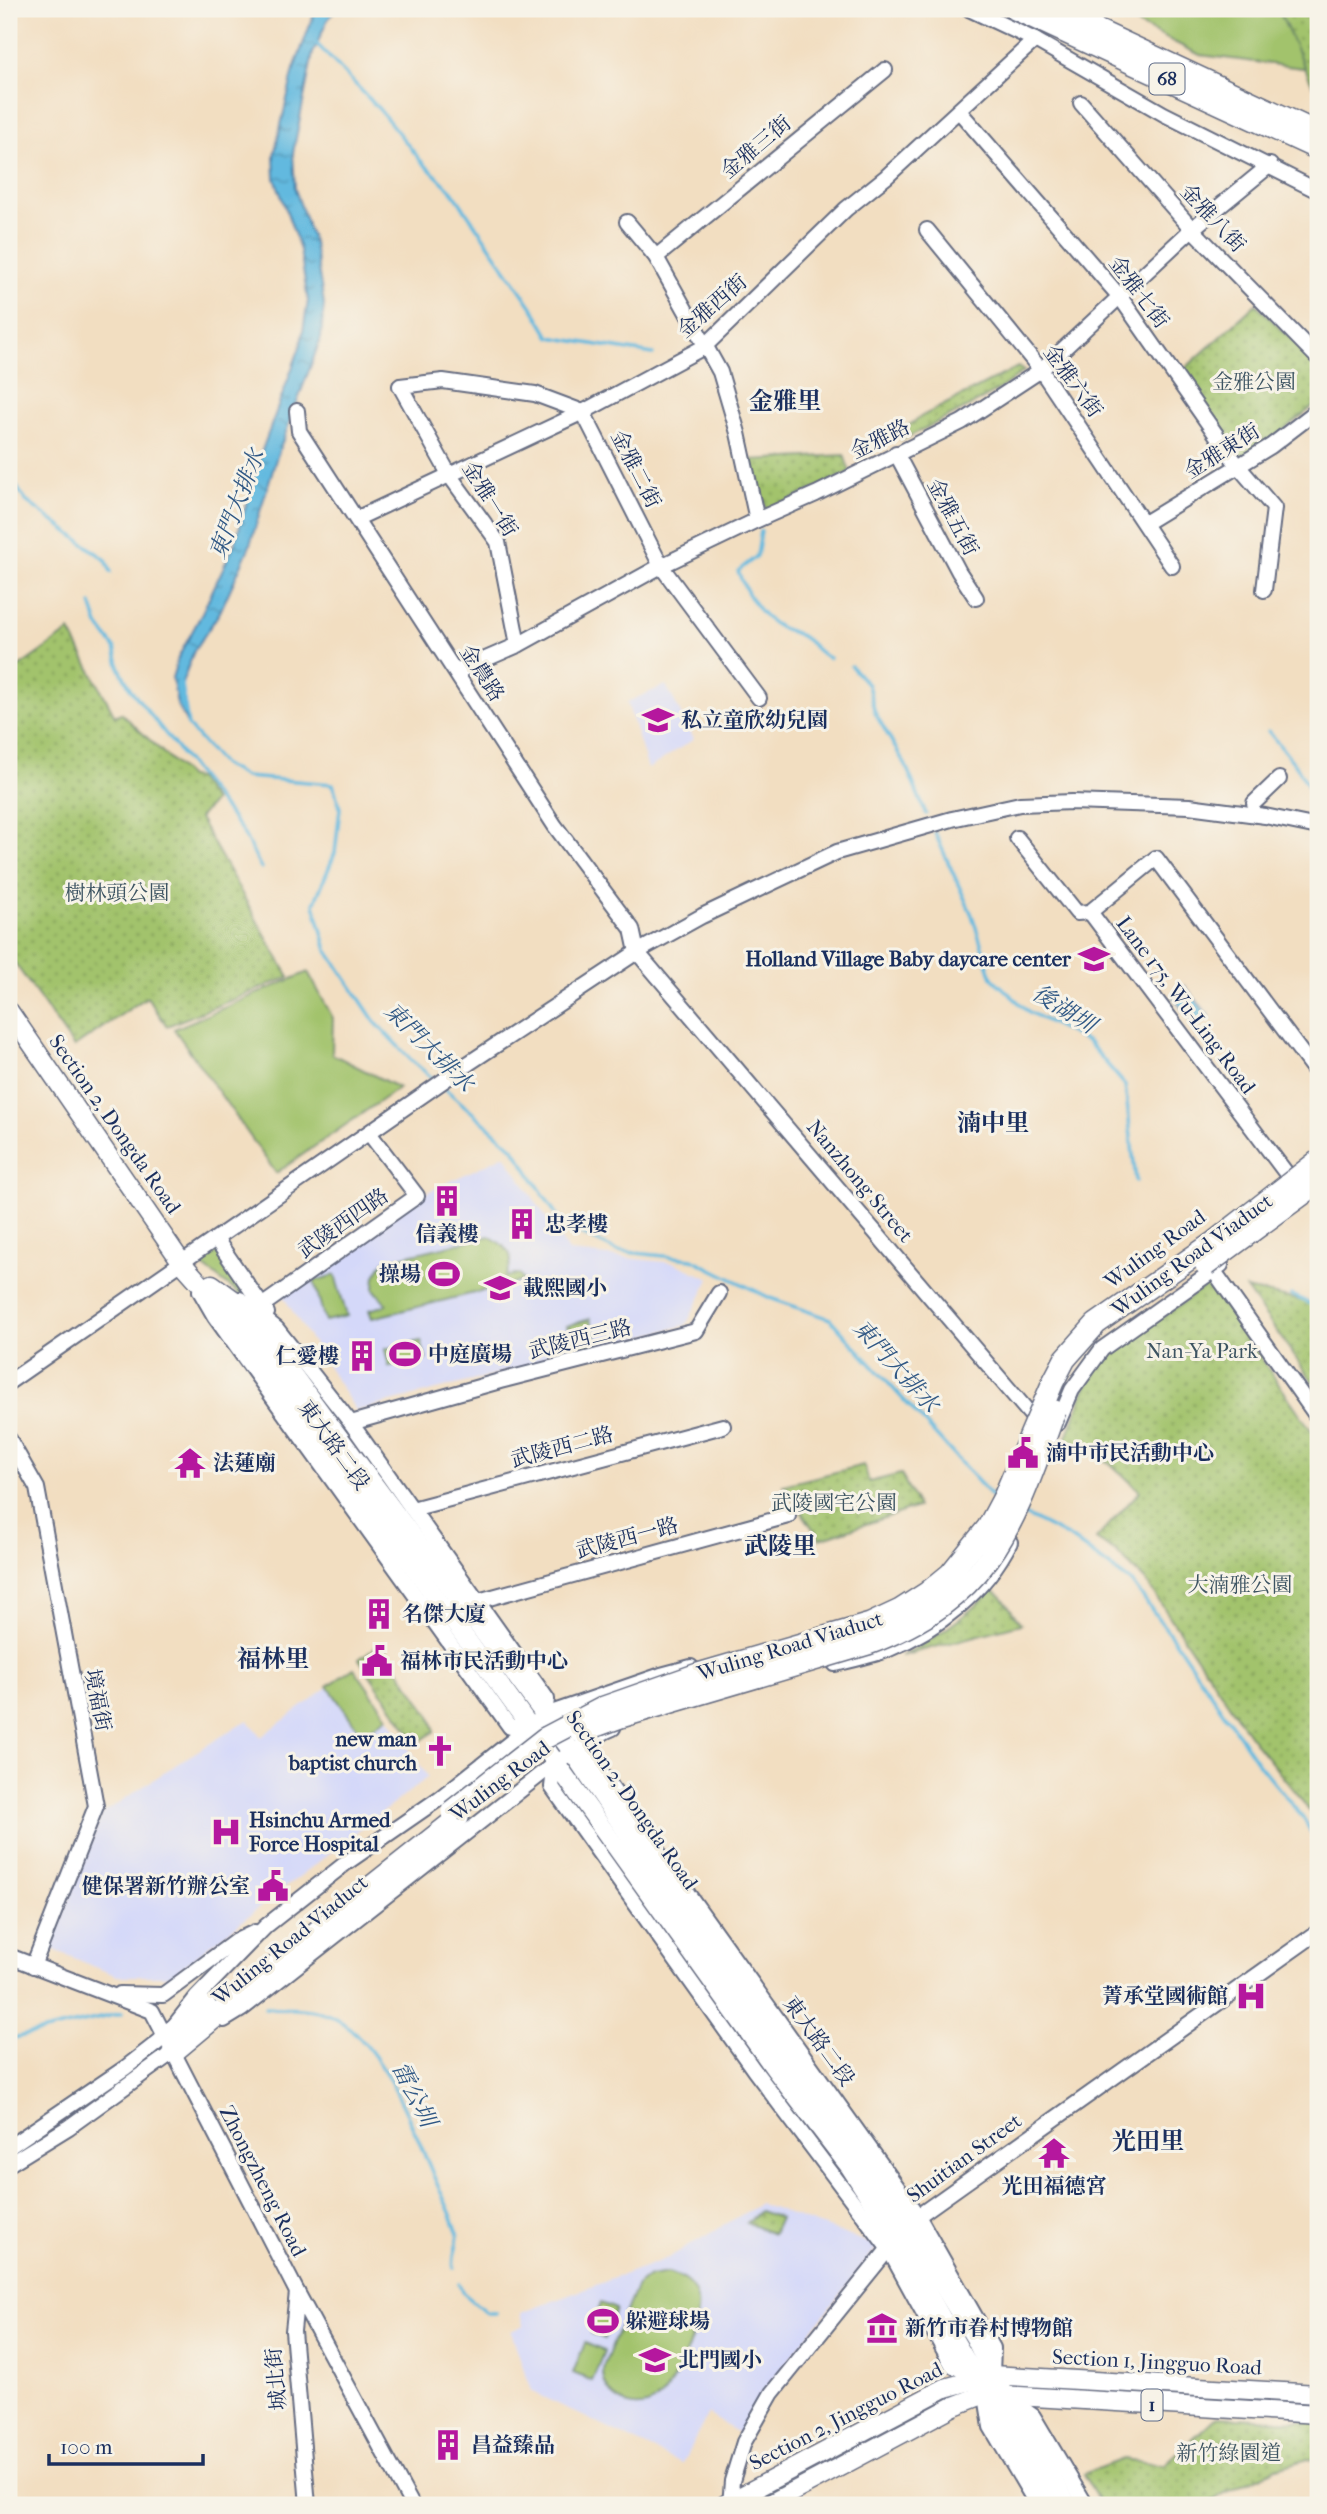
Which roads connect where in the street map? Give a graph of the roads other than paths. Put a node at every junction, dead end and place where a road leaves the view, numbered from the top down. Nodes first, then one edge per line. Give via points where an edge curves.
1 (969, 9) edge
2 (1015, 9) edge
3 (1052, 9) edge
4 (1035, 40) junction
5 (885, 70) dead end
6 (1081, 103) dead end
7 (959, 111) junction
8 (1318, 132) edge
9 (1318, 149) edge
10 (1270, 165) junction
11 (1318, 191) edge
12 (626, 222) dead end
13 (1192, 229) junction
14 (927, 230) dead end
15 (656, 257) junction
16 (1120, 297) junction
17 (704, 347) junction
18 (1318, 358) edge
19 (1041, 370) junction
20 (1318, 410) edge
21 (297, 411) dead end
22 (583, 412) junction
23 (896, 453) junction
24 (1238, 466) junction
25 (450, 475) junction
26 (358, 518) junction
27 (757, 520) junction
28 (1145, 523) junction
29 (661, 566) junction
30 (1172, 566) dead end
31 (1264, 590) dead end
32 (976, 598) dead end
33 (518, 645) junction
34 (456, 672) junction
35 (759, 698) dead end
36 (1279, 779) dead end
37 (1254, 803) dead end
38 (1318, 827) edge
39 (1017, 838) dead end
40 (1090, 912) junction
41 (638, 952) junction
42 (9, 1011) edge
43 (1318, 1075) edge
44 (369, 1133) junction
45 (1318, 1153) edge
46 (1318, 1161) edge
47 (1318, 1173) edge
48 (1289, 1177) junction
49 (1318, 1183) edge
50 (1318, 1195) edge
51 (1268, 1210) junction
52 (1219, 1229) junction
53 (216, 1239) junction
54 (1198, 1245) junction
55 (1237, 1253) junction
56 (183, 1263) junction
57 (1213, 1271) junction
58 (719, 1293) dead end
59 (263, 1305) junction
60 (277, 1329) junction
61 (9, 1382) edge
62 (1044, 1407) junction
63 (1318, 1418) edge
64 (351, 1423) junction
65 (723, 1426) dead end
66 (1049, 1427) junction
67 (9, 1439) edge
68 (412, 1509) junction
69 (788, 1516) dead end
70 (973, 1533) junction
71 (1000, 1558) junction
72 (478, 1601) junction
73 (705, 1663) junction
74 (759, 1666) junction
75 (725, 1695) junction
76 (545, 1715) junction
77 (530, 1726) junction
78 (573, 1753) junction
79 (555, 1763) junction
80 (266, 1926) junction
81 (1318, 1932) edge
82 (9, 1956) edge
83 (33, 1966) junction
84 (110, 1994) junction
85 (169, 2044) junction
86 (9, 2147) edge
87 (9, 2164) edge
88 (902, 2232) junction
89 (297, 2292) junction
90 (984, 2377) junction
91 (994, 2394) junction
92 (1318, 2394) edge
93 (1318, 2414) edge
94 (729, 2504) edge
95 (308, 2505) edge
96 (412, 2505) edge
97 (768, 2505) edge
98 (1037, 2505) edge
99 (1054, 2505) edge
100 (1068, 2505) edge
101 (1086, 2505) edge

1 - 4 street
2 - 9 highway, 68
3 - 8 highway, 68
4 - 7 street, 金雅西街
4 - 10 street via 1164,114
5 - 15 street, 金雅三街
6 - 13 street, 金雅八街
7 - 16 street, 金雅七街
7 - 17 street, 金雅西街 via 846,209
10 - 11 street
10 - 13 street, 金雅路
12 - 15 street
13 - 16 street, 金雅路
13 - 18 street, 金雅八街
14 - 19 street, 金雅六街
15 - 17 street
16 - 19 street, 金雅路
16 - 24 street, 金雅七街
17 - 22 street, 金雅西街
17 - 27 street via 720,372
19 - 23 street, 金雅路 via 962,422
19 - 28 street, 金雅六街
20 - 24 street, 金雅東街
21 - 26 street, 金農路 via 299,431
22 - 25 street, 金雅西街
22 - 25 street, 金雅一街 via 535,394 443,381 400,386
22 - 29 street, 金雅二街
23 - 27 street, 金雅路
23 - 32 street, 金雅五街
24 - 28 street, 金雅東街
24 - 31 street, 金雅七街 via 1274,508
25 - 26 street, 金雅西街
25 - 33 street, 金雅一街 via 498,542
26 - 34 street, 金農路
27 - 29 street, 金雅路
28 - 30 street, 金雅六街
29 - 33 street, 金雅路
29 - 35 street, 金雅二街
33 - 34 street, 金雅路
34 - 41 street, 金農路 via 555,826 632,929
36 - 37 street
38 - 41 street via 1189,806 1020,804 837,852
39 - 40 street, Lane 175, Wu-Ling Road via 1077,913
40 - 43 street via 1156,858
40 - 48 street, Lane 175, Wu-Ling Road
41 - 44 street
41 - 62 street, Nanzhong Street
42 - 56 main road, Section 2, Dongda Road
44 - 53 street
44 - 59 street, 武陵西四路 via 417,1196
45 - 48 street, Wuling Road
46 - 62 highway, Wuling Road Viaduct, bridge via 1214,1242 1096,1324 1065,1359
47 - 51 highway
48 - 52 street, Wuling Road
49 - 62 highway, Wuling Road Viaduct, bridge via 1108,1334
50 - 55 street
51 - 52 highway
51 - 55 highway
52 - 54 street, Wuling Road
53 - 56 street
53 - 59 street, 東大路二段
54 - 57 street
54 - 62 street, Wuling Road via 1091,1320 1059,1358
55 - 57 street
56 - 60 street, 東大路二段
56 - 61 street
56 - 76 main road, Section 2, Dongda Road via 240,1305
56 - 77 main road, Section 2, Dongda Road via 239,1327
57 - 63 street
57 - 66 street via 1102,1349
58 - 64 street, 武陵西三路 via 696,1331
59 - 60 street, 東大路二段
60 - 64 street, 東大路二段
62 - 66 street, Nanzhong Street
62 - 70 street, Wuling Road
62 - 74 highway, bridge via 1002,1523 962,1576 901,1621
62 - 85 highway, Wuling Road Viaduct, bridge via 1011,1522 994,1554 940,1609 868,1644 588,1728 540,1754 455,1814 362,1894
64 - 68 street, 東大路二段
65 - 68 street, 武陵西二路
66 - 71 street, Wuling Road via 1034,1490
66 - 71 street via 1004,1519
67 - 83 street, 境福街 via 37,1488 96,1806
68 - 72 street, 東大路二段
69 - 72 street, 武陵西一路
70 - 71 street
70 - 73 street, Wuling Road via 929,1580 877,1613
71 - 75 street, Wuling Road via 983,1583 953,1610 908,1640 885,1651
72 - 76 street, 東大路二段 via 547,1699
73 - 74 highway
73 - 76 street, Wuling Road
74 - 75 highway
75 - 78 street, Wuling Road via 606,1731
76 - 77 street, Wuling Road
76 - 78 main road, Section 2, Dongda Road
77 - 79 main road, Section 2, Dongda Road
77 - 80 street, Wuling Road
78 - 79 street, Wuling Road
78 - 88 main road, Section 2, Dongda Road
79 - 85 street, Wuling Road via 242,2009
79 - 88 main road, Section 2, Dongda Road via 775,2069
80 - 84 street via 236,1941 163,1995
80 - 85 street, Wuling Road via 195,1998
81 - 88 street, Shuitian Street
82 - 83 street, Zhongzheng Road
83 - 84 street, Zhongzheng Road
84 - 85 street, Zhongzheng Road via 152,2011
85 - 86 street via 125,2068
85 - 87 street via 69,2127
85 - 89 street, Zhongzheng Road
88 - 90 main road, Section 2, Dongda Road via 975,2338
88 - 90 street via 952,2365
88 - 94 street, Shuitian Street via 772,2393 744,2442
89 - 95 street, 城北街 via 293,2331
89 - 96 street, Zhongzheng Road
90 - 91 main road, Section 2, Dongda Road
90 - 92 main road, Section 1, Jingguo Road / 1
90 - 94 main road, Section 2, Jingguo Road / 1 via 946,2388
91 - 93 main road, Section 1, Jingguo Road / 1
91 - 97 main road, Section 2, Jingguo Road / 1 via 954,2406
91 - 98 street, Section 2, Dongda Road via 991,2427
91 - 99 main road, Section 2, Dongda Road
91 - 100 main road, Section 2, Dongda Road
91 - 101 street, Section 2, Dongda Road via 1033,2416

